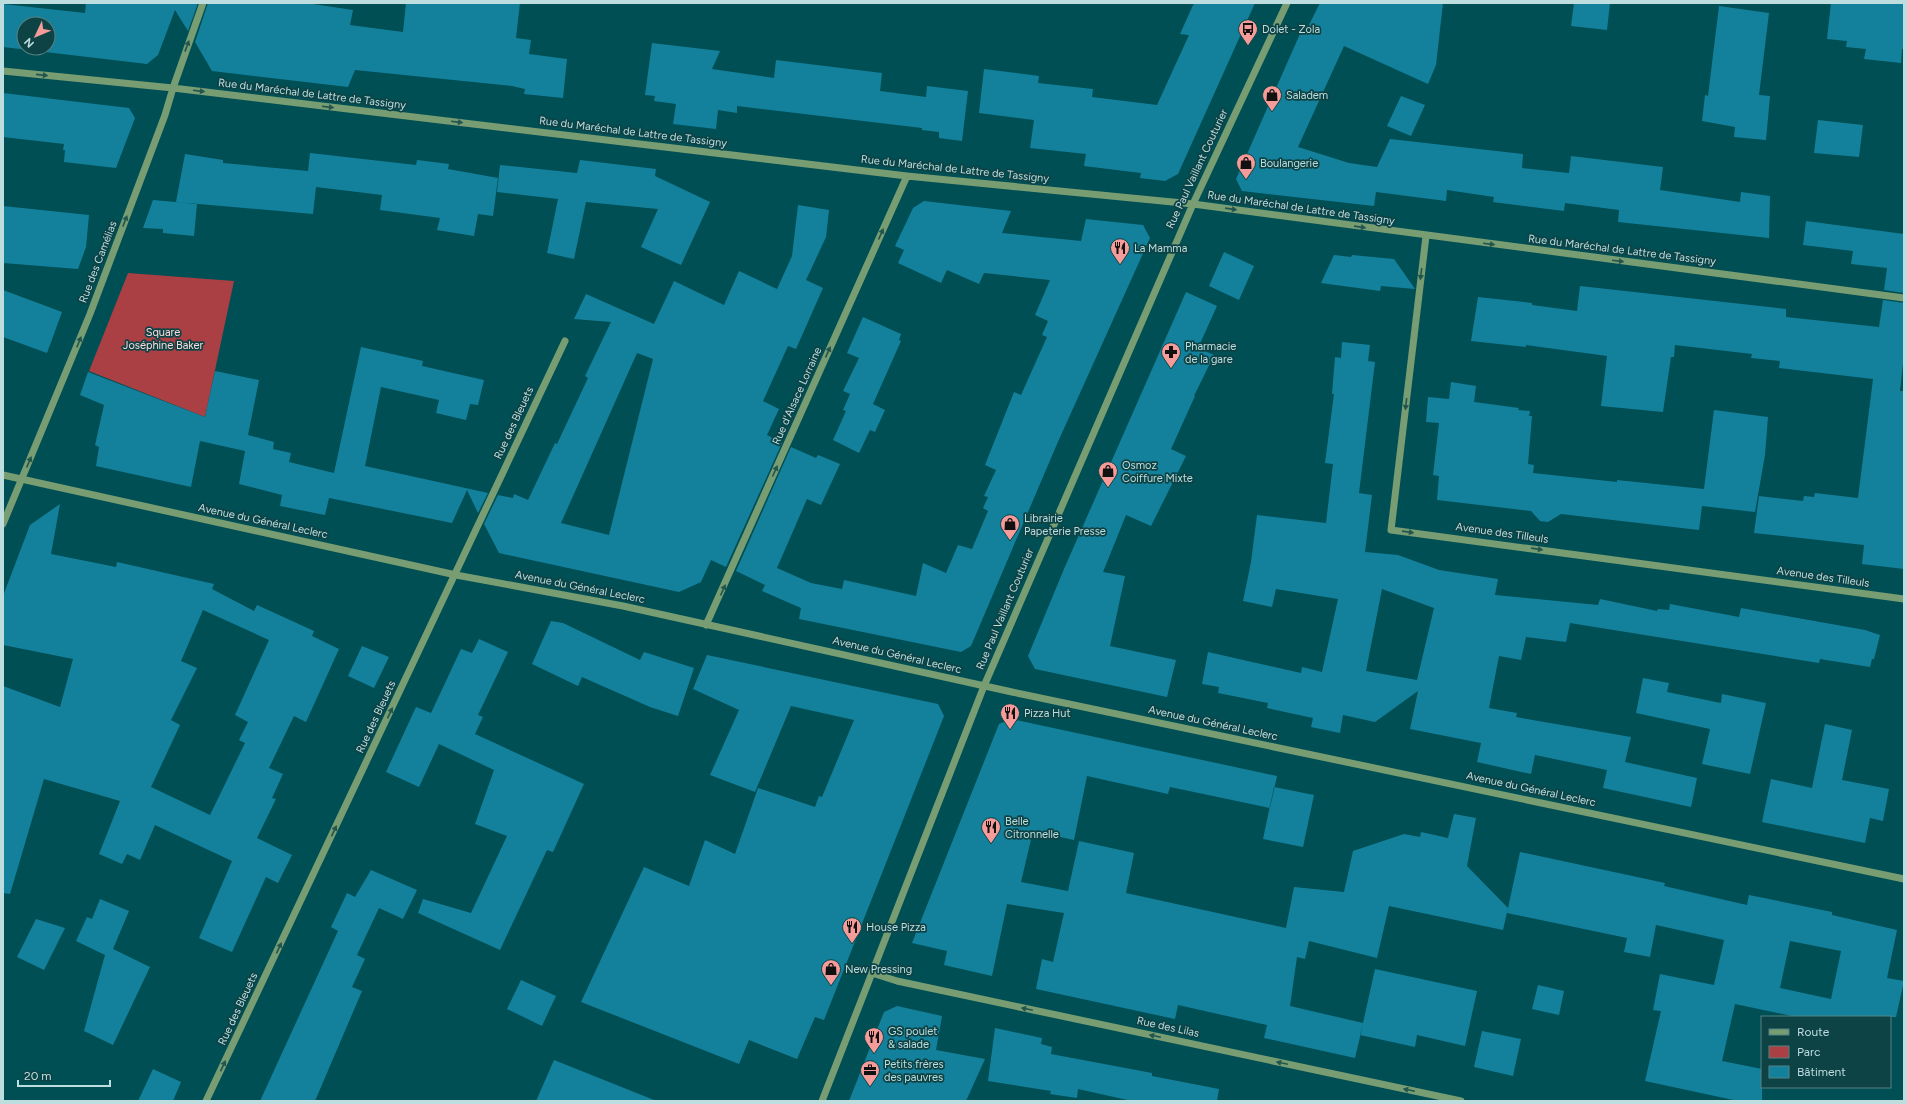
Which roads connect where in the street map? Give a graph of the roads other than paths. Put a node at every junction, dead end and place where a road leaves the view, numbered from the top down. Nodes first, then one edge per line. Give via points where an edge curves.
1 (203, 3) edge
2 (1287, 3) edge
3 (3, 70) edge
4 (173, 88) junction
5 (907, 176) junction
6 (1192, 204) junction
7 (1426, 236) junction
8 (1904, 298) edge
9 (565, 341) dead end
10 (3, 475) edge
11 (22, 479) junction
12 (3, 524) edge
13 (456, 575) junction
14 (1904, 598) edge
15 (706, 626) junction
16 (984, 686) junction
17 (1904, 879) edge
18 (872, 973) junction
19 (206, 1101) edge
20 (822, 1101) edge
21 (1461, 1101) edge

4 -> 1 street, Rue des Camélias
2 - 6 street, Rue Paul Vaillant Couturier
3 -> 4 street, Rue du Maréchal de Lattre de Tassigny
4 -> 5 street, Rue du Maréchal de Lattre de Tassigny
11 -> 4 street, Rue des Camélias via 90,314
5 - 6 street, Rue du Maréchal de Lattre de Tassigny
15 -> 5 street, Rue d'Alsace Lorraine
6 -> 7 street, Rue du Maréchal de Lattre de Tassigny
6 - 16 street, Rue Paul Vaillant Couturier
7 -> 8 street, Rue du Maréchal de Lattre de Tassigny
7 -> 14 street, Avenue des Tilleuls via 1391,530
9 - 13 street, Rue des Bleuets
10 - 11 street, Avenue du Général Leclerc
11 - 12 street, Rue des Camélias
11 - 13 street, Avenue du Général Leclerc
13 - 15 street, Avenue du Général Leclerc via 623,606
19 -> 13 street, Rue des Bleuets
15 - 16 street, Avenue du Général Leclerc
16 - 17 street, Avenue du Général Leclerc
16 - 18 street, Rue Paul Vaillant Couturier
18 - 20 street, Rue Paul Vaillant Couturier
21 -> 18 street, Rue des Lilas via 897,981

